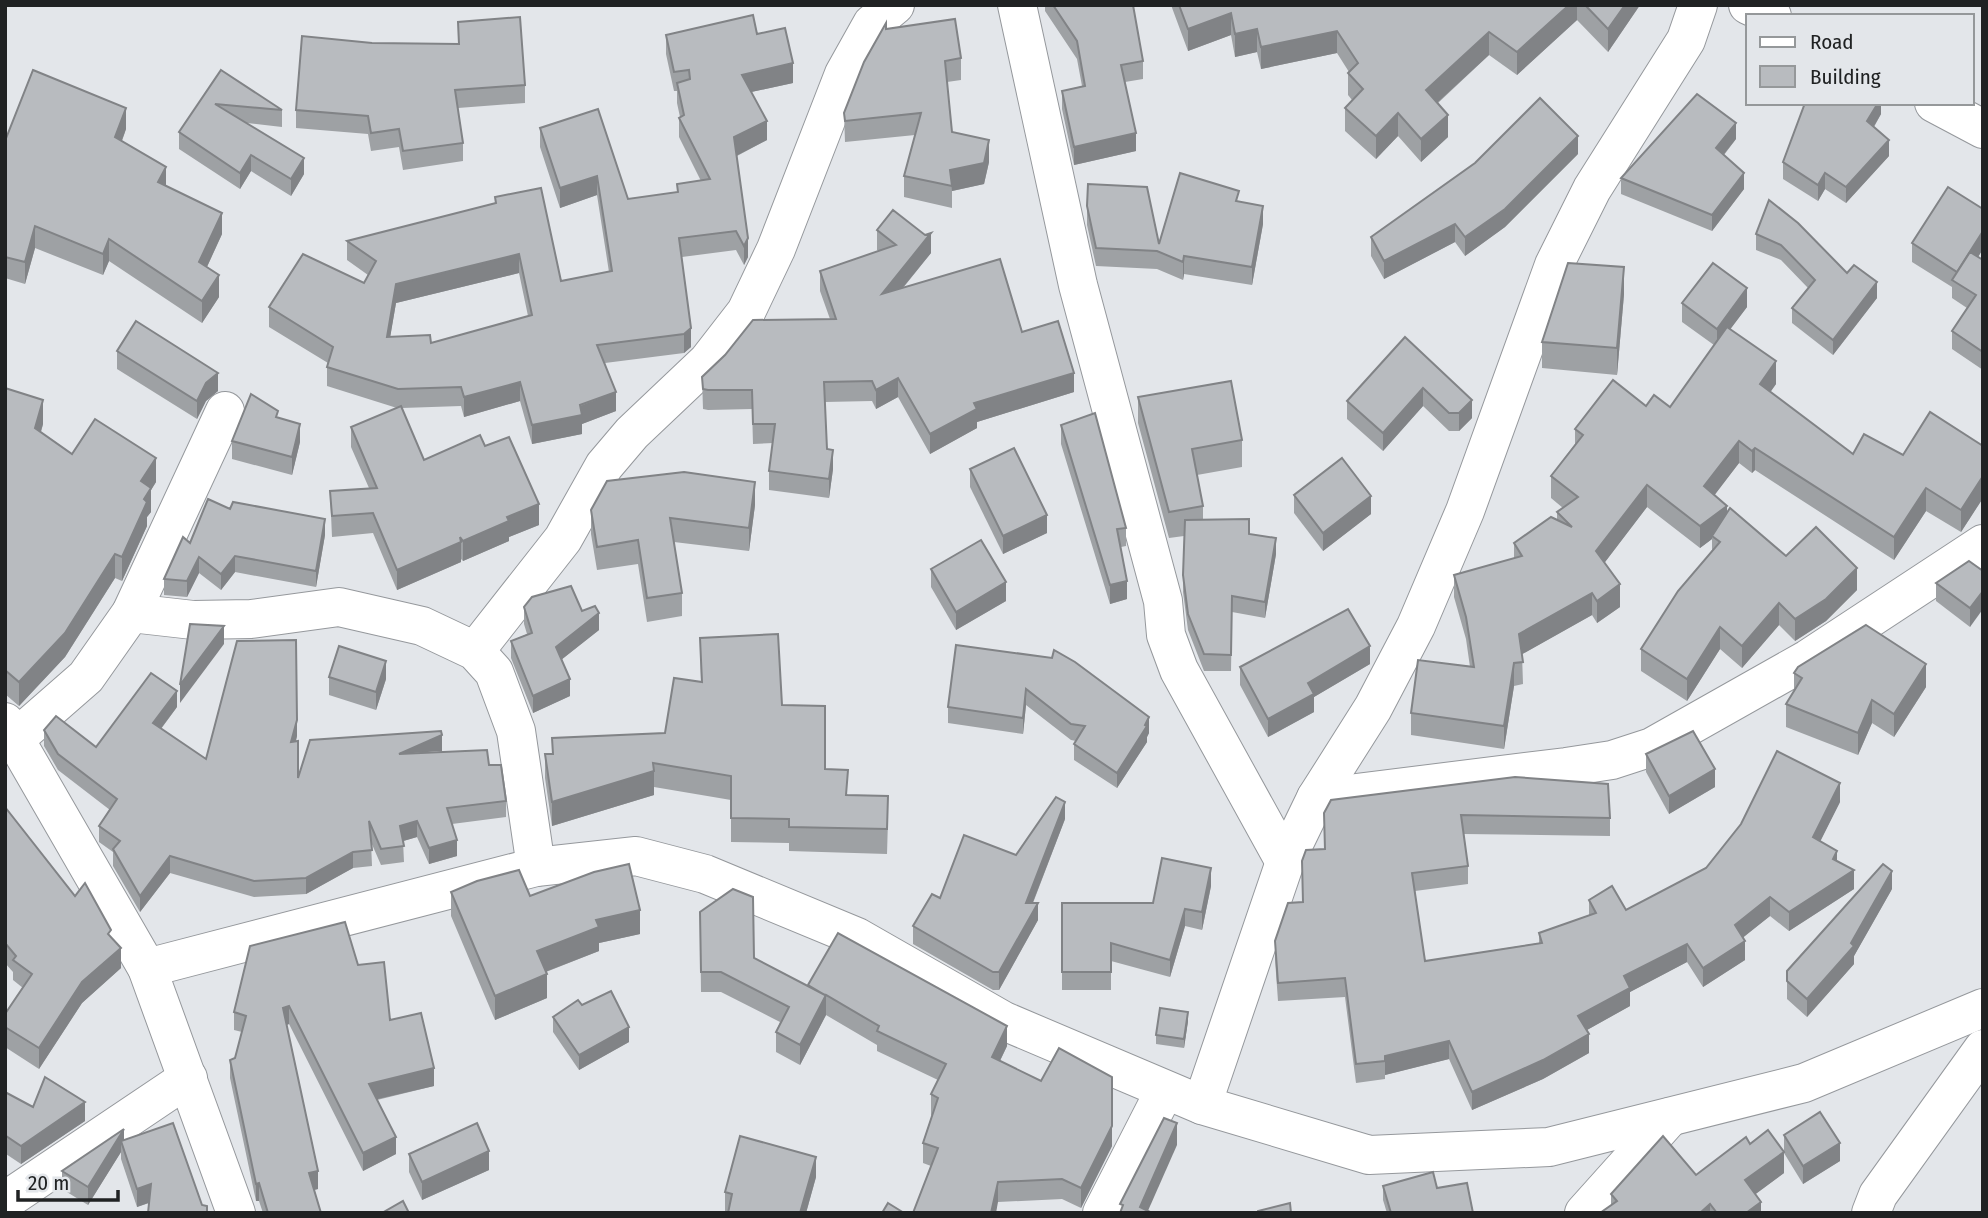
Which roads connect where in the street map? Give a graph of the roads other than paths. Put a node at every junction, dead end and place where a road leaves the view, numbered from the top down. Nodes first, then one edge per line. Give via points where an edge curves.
1 (895, 5) edge
2 (1017, 5) edge
3 (1698, 5) edge
4 (1748, 5) edge
5 (1768, 14) edge
6 (1938, 105) edge
7 (1983, 129) edge
8 (225, 411) dead end
9 (1979, 553) edge
10 (131, 613) junction
11 (475, 650) junction
12 (9, 735) edge
13 (1315, 798) junction
14 (1285, 862) junction
15 (536, 867) junction
16 (147, 968) junction
17 (1983, 1008) edge
18 (1983, 1049) edge
19 (188, 1078) junction
20 (1165, 1090) junction
21 (1202, 1105) junction
22 (1670, 1117) junction
23 (5, 1201) edge
24 (236, 1213) edge
25 (1102, 1213) edge
26 (1584, 1213) edge
27 (1871, 1213) edge

1 - 11 street via 872,24 844,74 776,249 746,312 708,361 604,466 563,539
2 - 14 street via 1078,285 1163,601 1166,635 1179,670
3 - 13 street via 1686,40 1592,189 1554,265 1465,511 1416,626 1373,708
4 - 5 street
6 - 7 street
8 - 10 street
9 - 13 street via 1808,659 1652,747 1612,760 1530,773
10 - 11 street via 193,620 251,619 339,607 422,625
10 - 12 street via 86,677
11 - 15 street via 494,672 516,731
12 - 16 street
13 - 14 street
14 - 21 street
15 - 16 street
15 - 20 street via 636,856 705,874 857,937 1004,1021
16 - 19 street
17 - 22 street via 1804,1083
18 - 27 street via 1878,1195
19 - 23 street
19 - 24 street
20 - 21 street
20 - 25 street
21 - 22 street via 1369,1155 1549,1147
22 - 26 street

